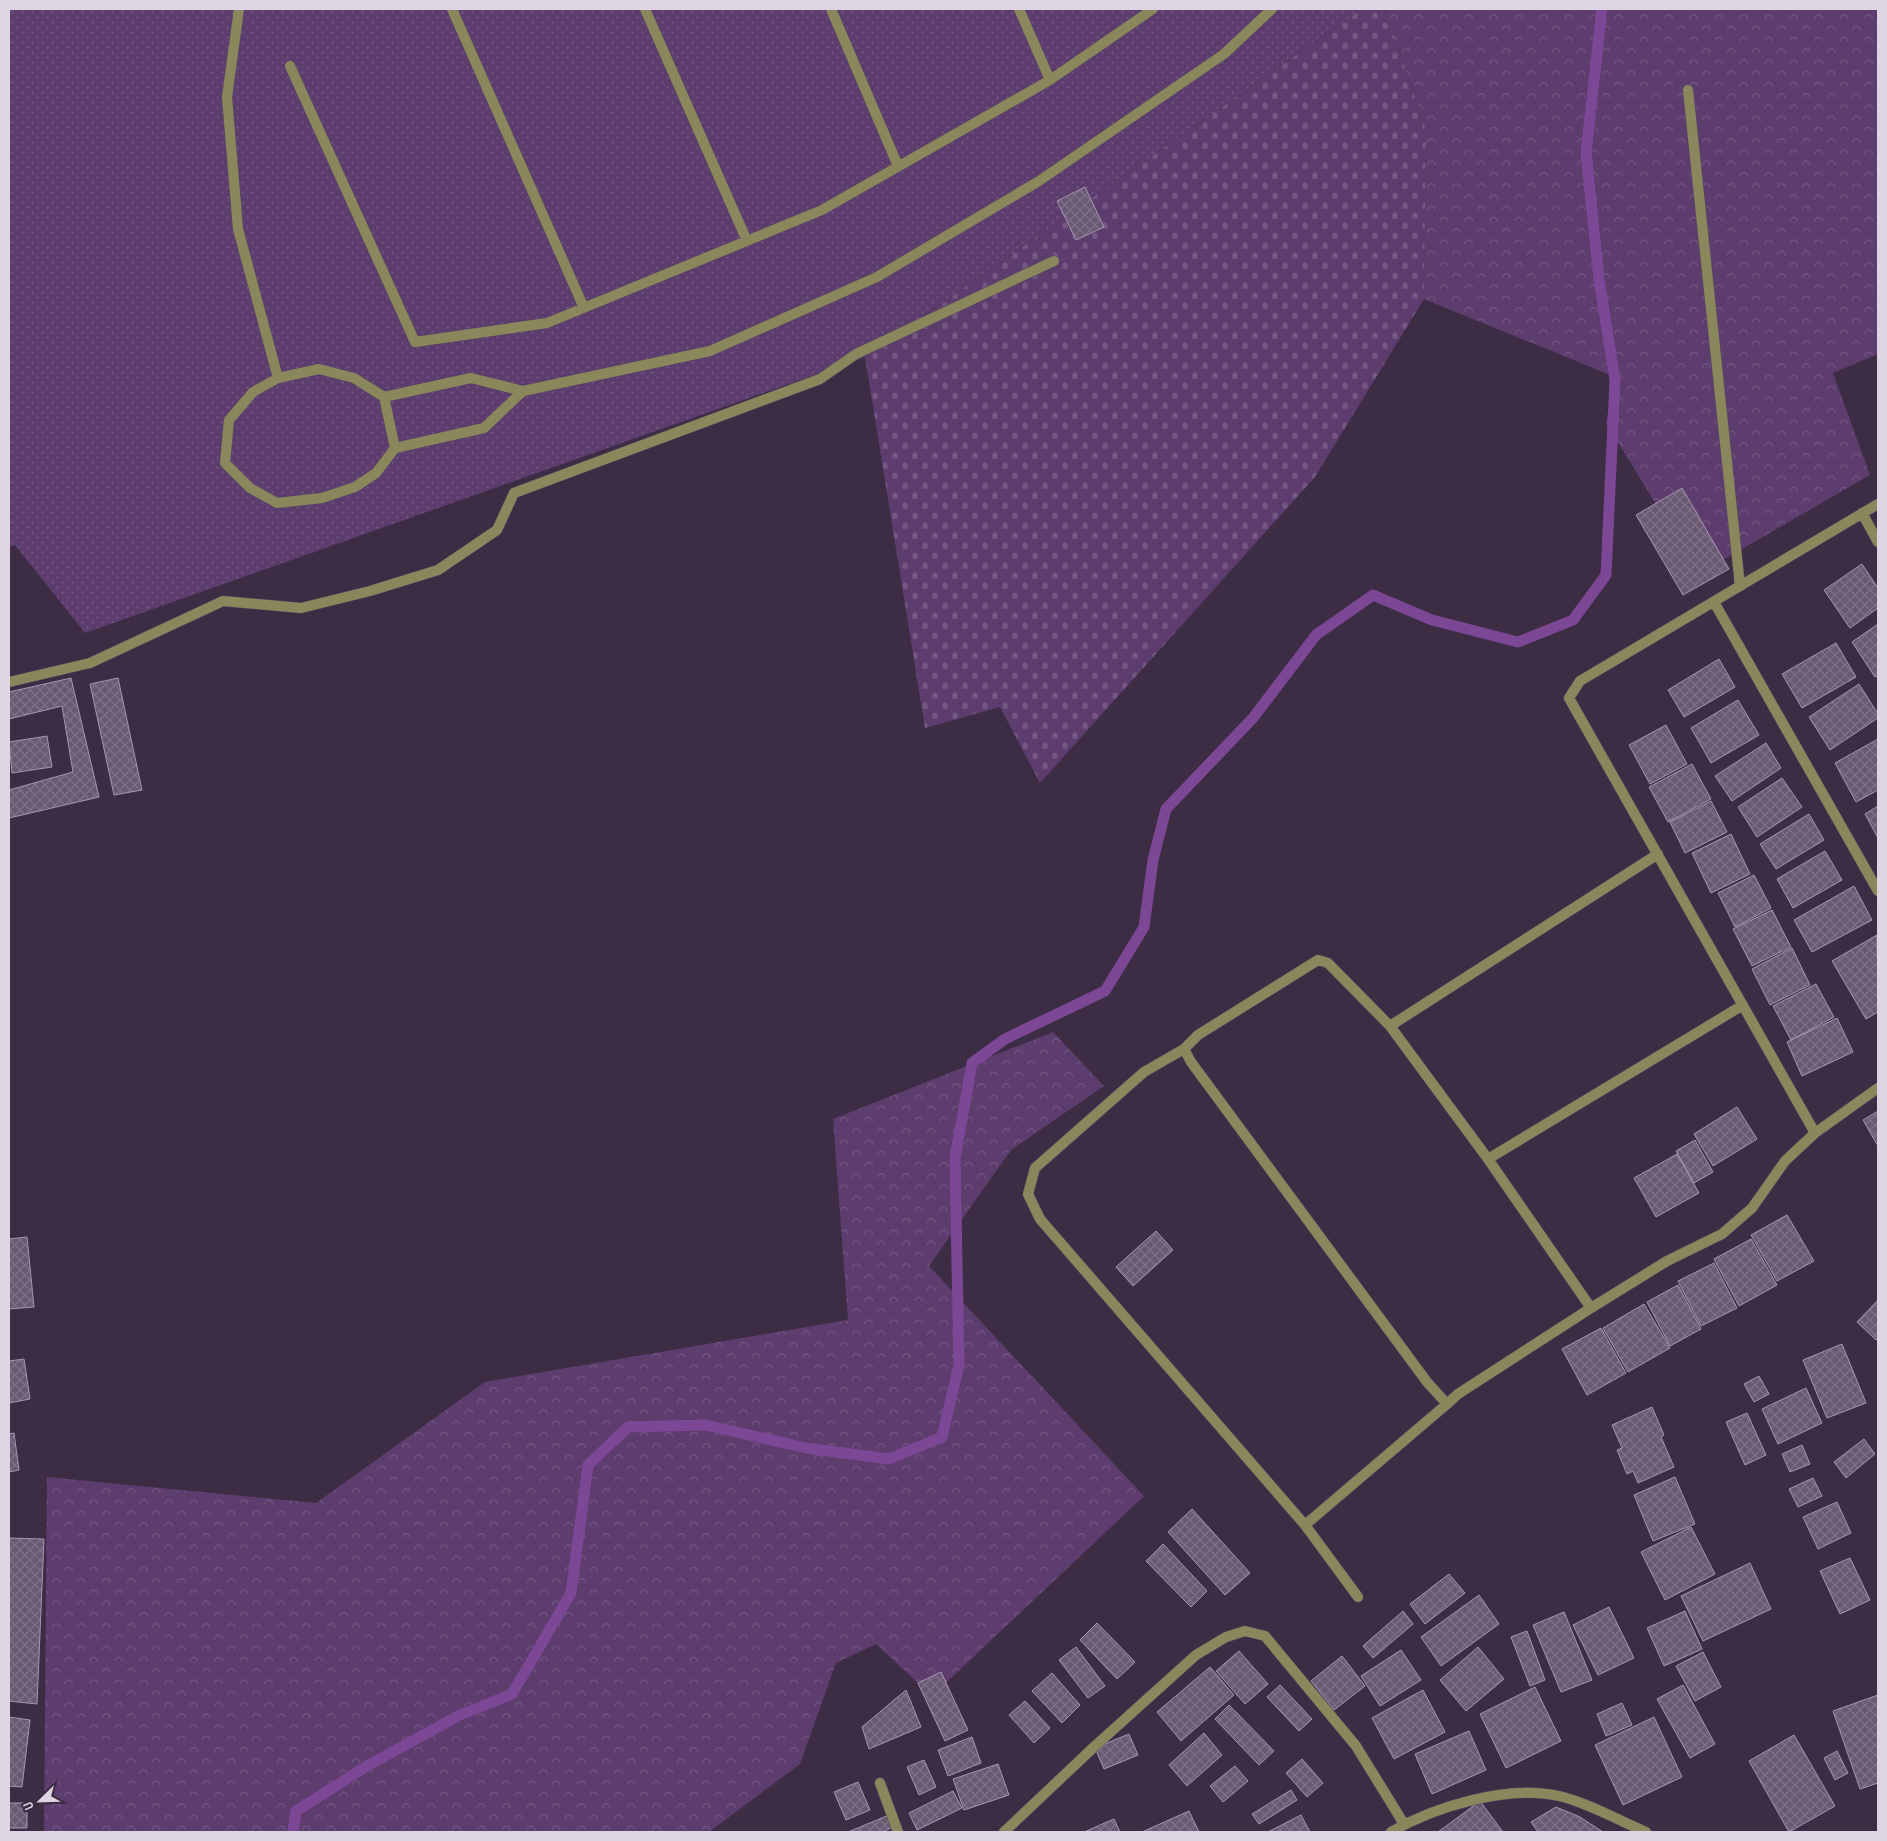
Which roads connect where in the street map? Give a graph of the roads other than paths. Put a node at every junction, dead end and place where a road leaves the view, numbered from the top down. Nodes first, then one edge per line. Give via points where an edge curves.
1 (238, 9) edge
2 (452, 9) edge
3 (645, 9) edge
4 (831, 9) edge
5 (1019, 9) edge
6 (1153, 9) edge
7 (1272, 9) edge
8 (290, 66) dead end
9 (1050, 80) junction
10 (1688, 90) dead end
11 (898, 166) junction
12 (747, 241) junction
13 (1054, 261) dead end
14 (584, 308) junction
15 (278, 378) junction
16 (523, 391) junction
17 (384, 397) junction
18 (395, 448) junction
19 (1878, 504) edge
20 (1862, 513) junction
21 (1878, 542) edge
22 (1740, 586) junction
23 (1714, 602) junction
24 (9, 682) edge
25 (1658, 854) junction
26 (1878, 891) edge
27 (1743, 1005) junction
28 (1390, 1026) junction
29 (1184, 1049) junction
30 (1878, 1088) edge
31 (1815, 1133) junction
32 (1488, 1159) junction
33 (1591, 1308) junction
34 (1447, 1404) junction
35 (1304, 1525) junction
36 (1358, 1597) dead end
37 (880, 1784) dead end
38 (1404, 1824) junction
39 (898, 1832) edge
40 (1004, 1832) edge
41 (1391, 1832) edge
42 (1646, 1832) edge

1 - 15 street via 227,97 238,229
2 - 14 street
3 - 12 street
4 - 11 street
5 - 9 street
6 - 9 street
7 - 16 street via 1224,54 1039,181 877,277 710,351
8 - 14 street via 415,342 547,323
9 - 11 street
10 - 22 street
11 - 12 street via 822,210
12 - 14 street
13 - 24 street via 856,354 820,379 514,493 497,530 438,570 301,608 223,601 90,663
15 - 17 street via 319,369 354,378
15 - 18 street via 253,392 229,420 225,463 250,488 277,503 322,498 355,487 376,473
16 - 17 street via 471,378
16 - 18 street via 484,428
17 - 18 street
19 - 20 street
20 - 21 street
20 - 22 street
22 - 23 street
23 - 25 street via 1580,681 1569,698
23 - 26 street
25 - 27 street
25 - 28 street
27 - 31 street
27 - 32 street
28 - 29 street via 1328,963 1318,960 1198,1035
28 - 32 street
29 - 34 street via 1427,1382
29 - 35 street via 1144,1072 1036,1168 1028,1194 1040,1219
30 - 31 street
31 - 33 street via 1785,1161 1752,1208 1722,1234 1667,1261
32 - 33 street
33 - 34 street
34 - 35 street
35 - 36 street
37 - 39 street
38 - 40 street via 1356,1746 1265,1636 1245,1631 1226,1637 1196,1655
38 - 41 street
38 - 42 street via 1463,1802 1524,1792 1559,1796

